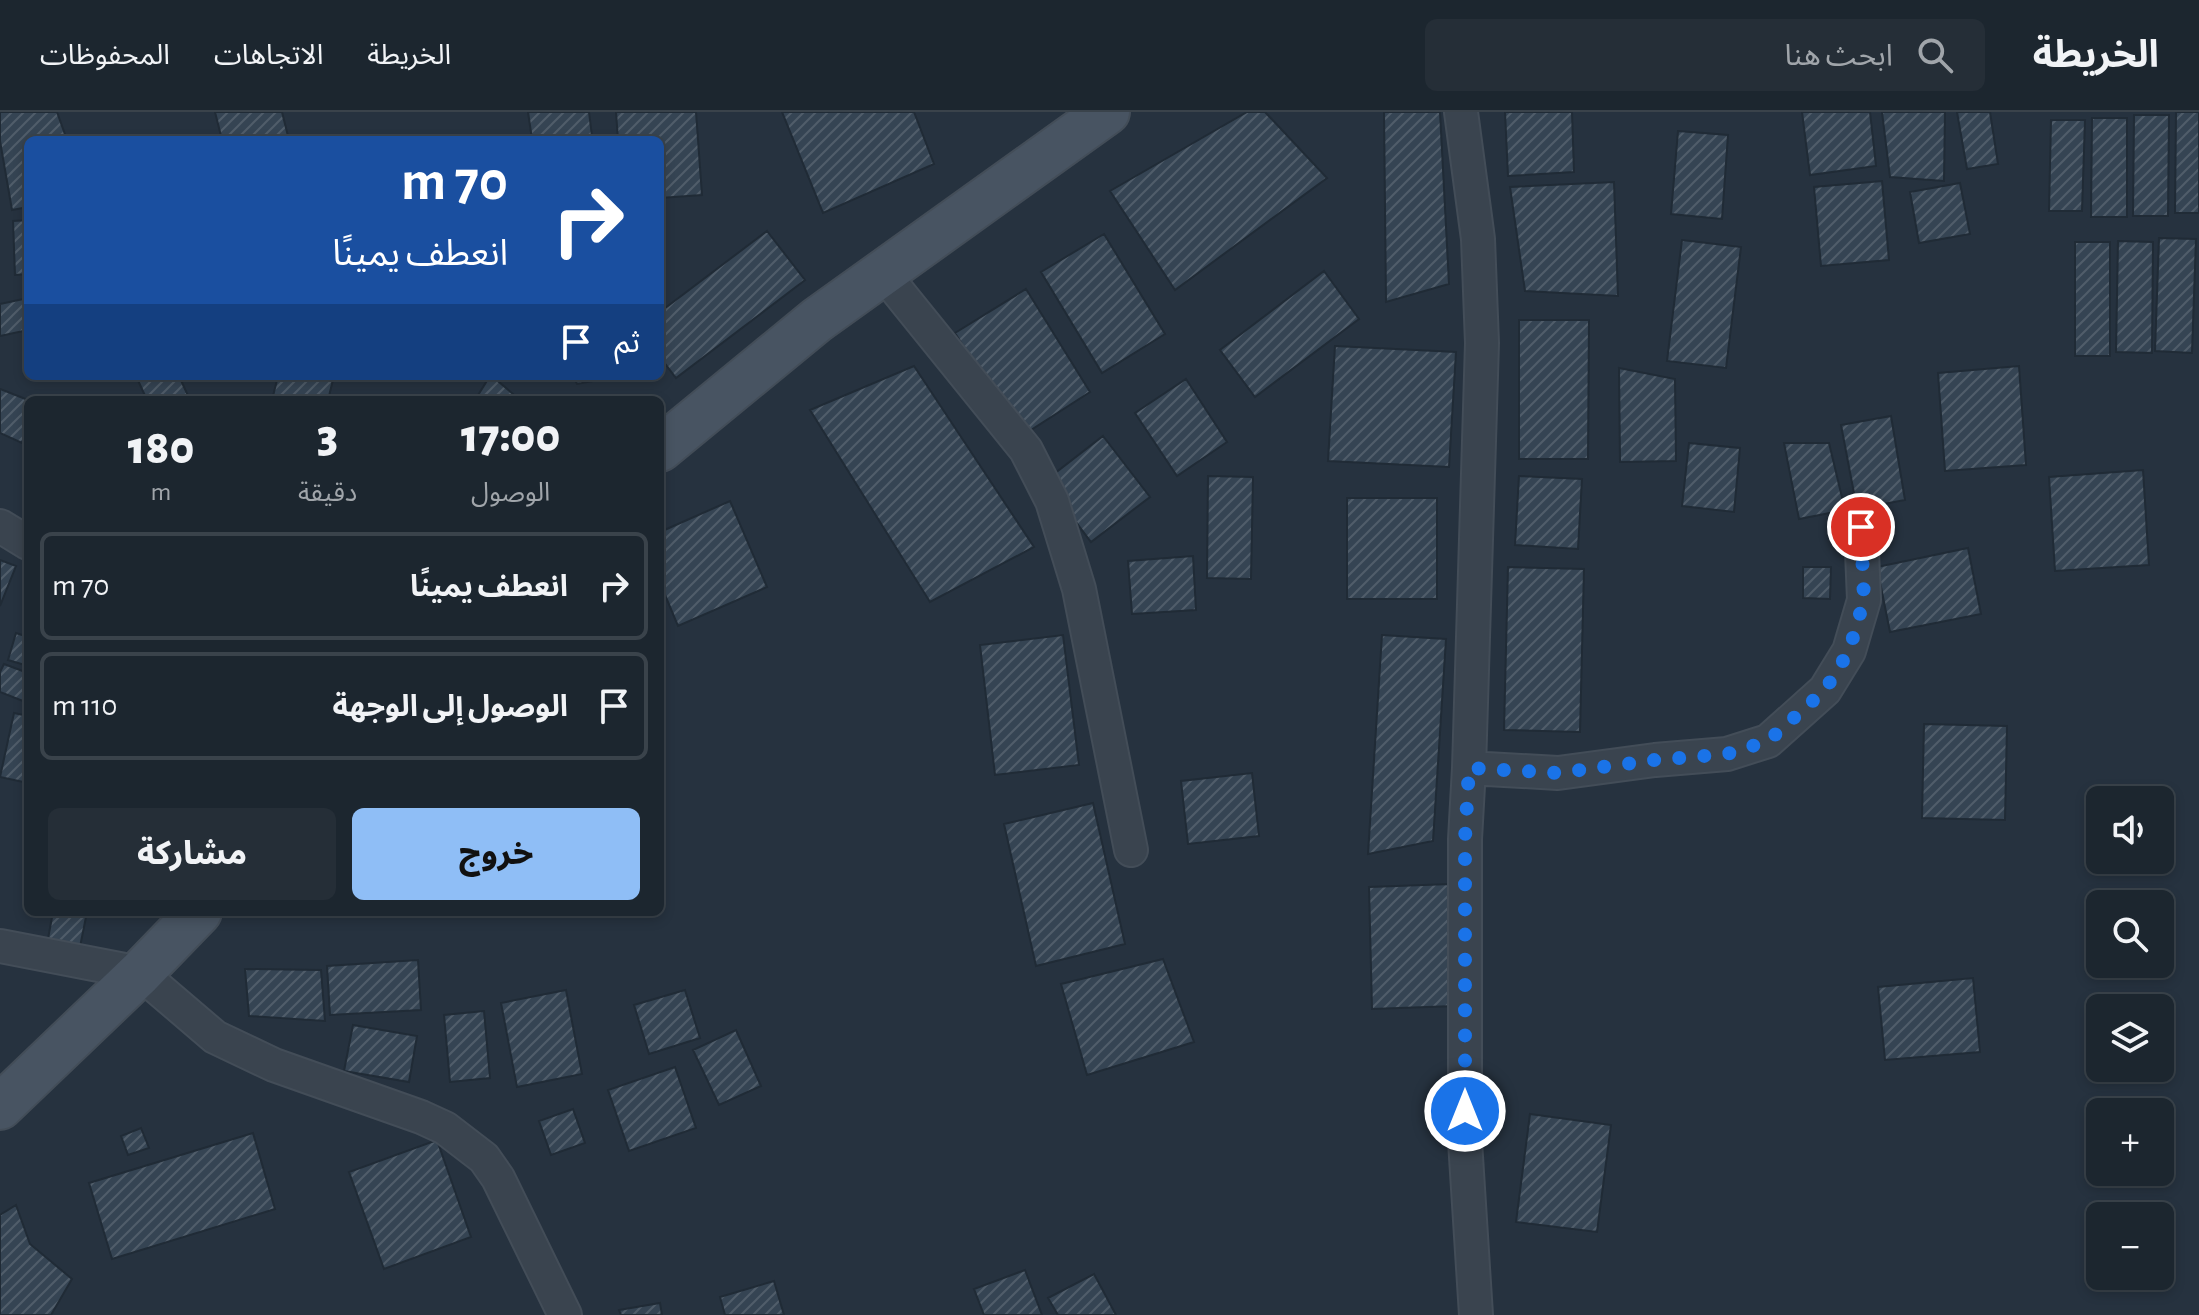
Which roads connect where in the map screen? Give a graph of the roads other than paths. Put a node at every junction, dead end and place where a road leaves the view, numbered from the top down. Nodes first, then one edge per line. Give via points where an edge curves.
1 (1107, 112) edge
2 (1461, 112) edge
3 (883, 273) junction
4 (664, 446) edge
5 (0, 526) edge
6 (1861, 527) dead end
7 (24, 541) edge
8 (1469, 768) junction
9 (1131, 850) dead end
10 (195, 916) edge
11 (0, 946) edge
12 (140, 973) junction
13 (0, 1107) edge
14 (565, 1315) edge
15 (1476, 1315) edge

1 - 3 main road
2 - 8 street via 1478,239 1482,343
3 - 4 main road
3 - 9 street via 1026,450 1052,501 1079,589
5 - 7 street
6 - 8 street via 1864,600 1849,651 1825,690 1768,741 1727,754 1558,773
8 - 15 street via 1465,1125
10 - 12 main road
11 - 12 street
12 - 13 main road
12 - 14 street via 215,1037 274,1065 421,1117 464,1141 498,1178

